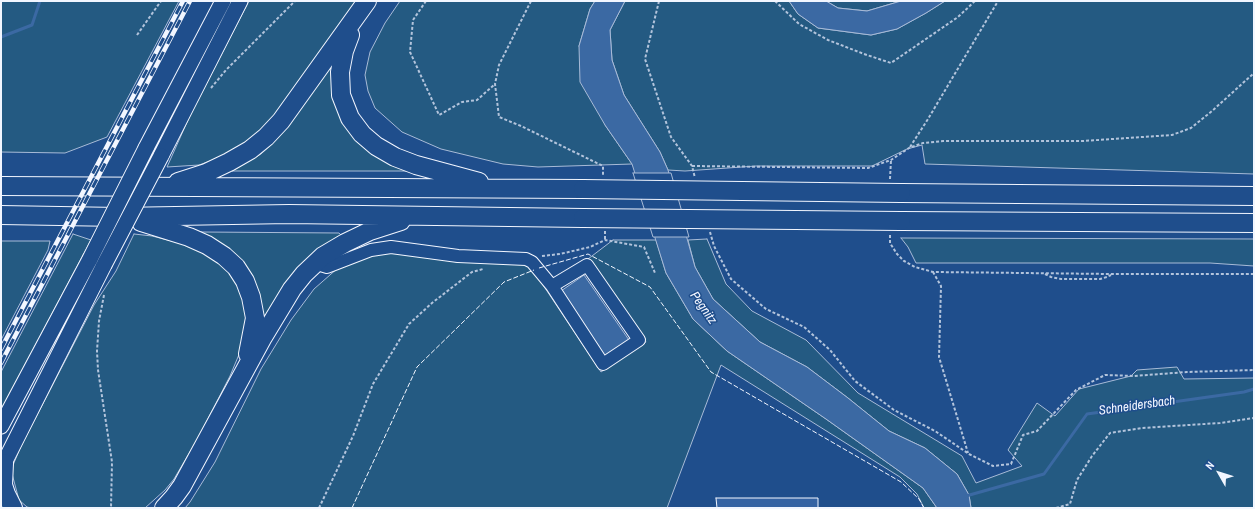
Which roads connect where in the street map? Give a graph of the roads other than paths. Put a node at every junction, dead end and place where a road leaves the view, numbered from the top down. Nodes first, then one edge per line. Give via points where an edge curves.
1 (223, 1) edge
2 (240, 1) edge
3 (367, 1) edge
4 (356, 18) junction
5 (1, 186) edge
6 (161, 187) junction
7 (507, 189) junction
8 (1254, 196) edge
9 (1, 215) edge
10 (415, 216) junction
11 (119, 217) junction
12 (1254, 223) edge
13 (314, 263) junction
14 (552, 286) junction
15 (244, 370) junction
16 (1, 426) edge
17 (2, 466) edge
18 (13, 508) edge
19 (164, 508) edge

1 - 16 main road, bridge
2 - 17 main road, bridge
3 - 4 highway
4 - 6 highway via 281,121 266,137 250,150 206,173
4 - 7 highway via 344,51 340,72 341,95 350,118 362,134 395,157 416,165
5 - 6 highway
6 - 7 highway
7 - 8 highway, bridge via 896,188
9 - 11 highway
10 - 11 highway via 289,214
10 - 12 highway, bridge
10 - 13 highway via 388,224 345,243
11 - 15 highway via 189,236 224,256 236,267 251,297 255,318
13 - 14 lane via 328,266 371,250 391,247 458,256 526,259 532,262
13 - 15 highway via 292,289
14 - 14 lane via 603,364 638,340 587,265
15 - 19 highway via 182,486
17 - 18 highway via 3,485

